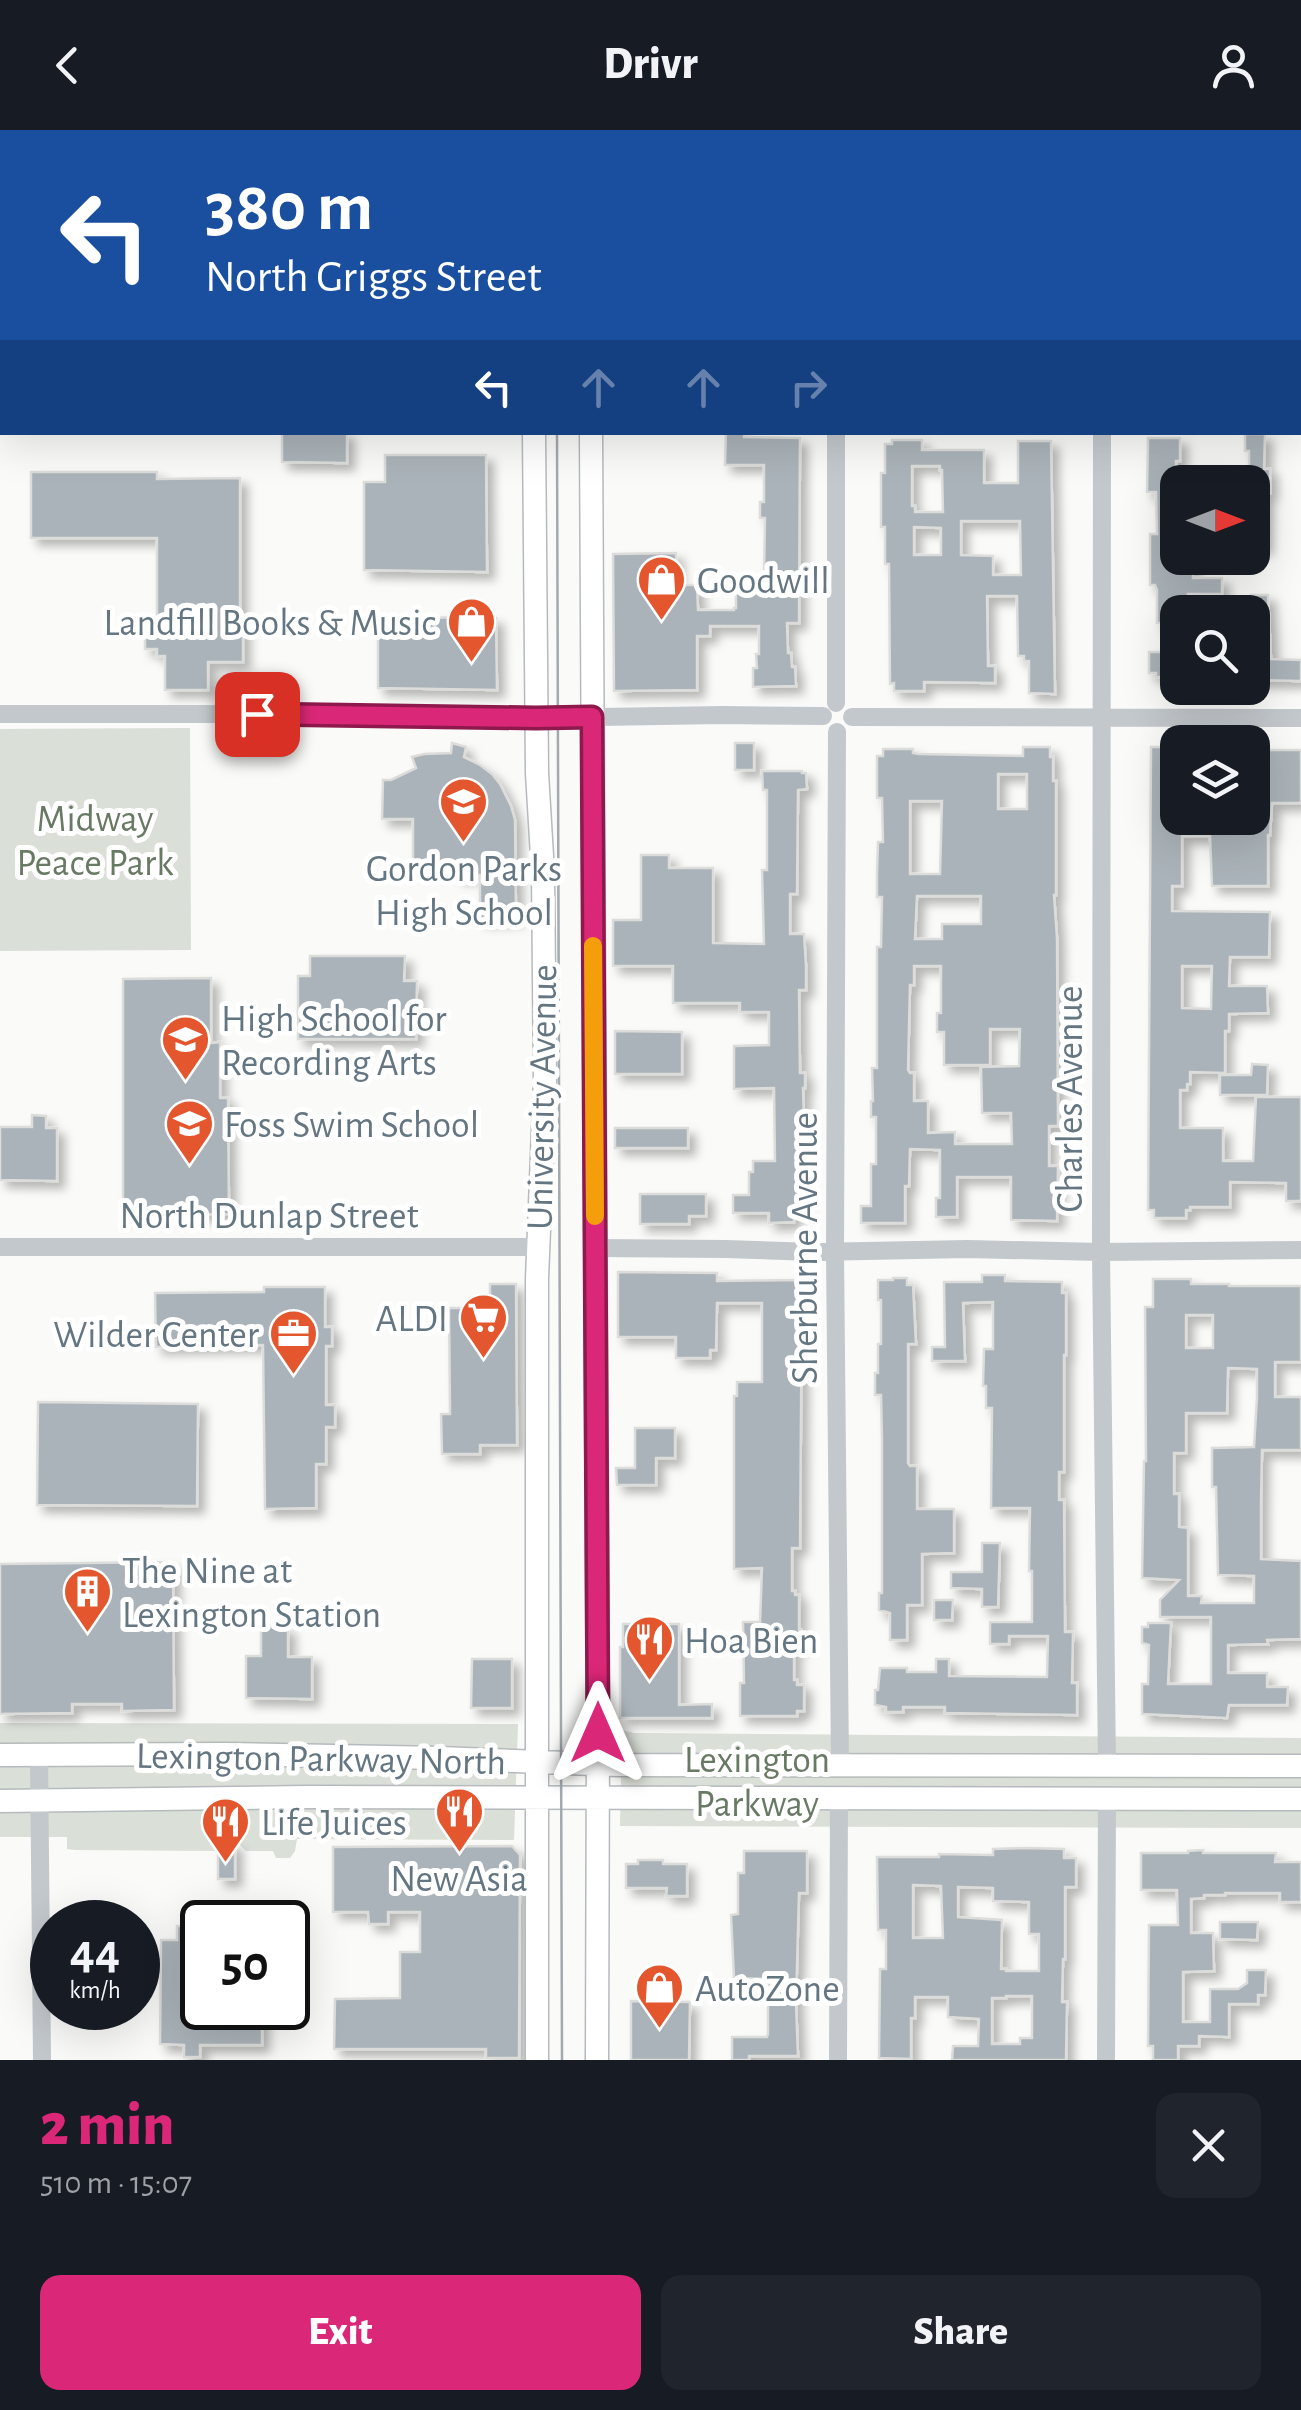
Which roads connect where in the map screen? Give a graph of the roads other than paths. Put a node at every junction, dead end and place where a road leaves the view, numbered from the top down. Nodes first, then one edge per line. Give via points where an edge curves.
1 (534, 435) edge
2 (591, 435) edge
3 (836, 435) edge
4 (1102, 435) edge
5 (829, 710) junction
6 (0, 714) edge
7 (592, 717) junction
8 (852, 717) junction
9 (536, 718) junction
10 (1101, 718) junction
11 (1301, 718) edge
12 (838, 732) junction
13 (0, 1246) edge
14 (538, 1247) junction
15 (595, 1248) junction
16 (1301, 1250) edge
17 (836, 1252) junction
18 (1101, 1252) junction
19 (0, 1755) edge
20 (40, 1755) junction
21 (538, 1761) junction
22 (597, 1764) junction
23 (840, 1764) junction
24 (1107, 1766) junction
25 (1301, 1766) edge
26 (538, 1797) junction
27 (839, 1797) junction
28 (1108, 1797) junction
29 (597, 1798) junction
30 (1301, 1799) edge
31 (40, 1800) junction
32 (0, 1801) edge
33 (42, 2060) edge
34 (537, 2060) edge
35 (596, 2060) edge
36 (838, 2060) edge
37 (1106, 2060) edge

1 - 9 main road, University Avenue
2 - 7 main road, University Avenue
3 - 5 street
4 - 10 street, Charles Avenue
5 - 7 street
5 - 8 street via 848,708
5 - 12 street via 828,728
6 - 9 street
7 - 9 street
7 - 15 main road, University Avenue
8 - 10 street
8 - 12 street
9 - 14 main road, University Avenue via 544,1061
10 - 11 street
10 - 18 street, Charles Avenue
12 - 17 street, Sherburne Avenue
13 - 14 street, North Dunlap Street
14 - 21 main road, University Avenue
15 - 17 street
15 - 22 main road, University Avenue
16 - 18 street
17 - 18 street
17 - 23 street, Sherburne Avenue
18 - 24 street, Charles Avenue
19 - 20 main road, Lexington Parkway North
20 - 21 main road, Lexington Parkway North
20 - 31 street
21 - 22 main road, Lexington Parkway North
21 - 26 main road, University Avenue
22 - 23 main road, Lexington Parkway North
22 - 29 main road, University Avenue
23 - 24 main road, Lexington Parkway North
24 - 25 main road, Lexington Parkway North
26 - 29 main road, Lexington Parkway North
26 - 31 main road, Lexington Parkway North
26 - 34 main road, University Avenue
27 - 28 main road, Lexington Parkway North
27 - 29 main road, Lexington Parkway North
27 - 36 street
28 - 30 main road, Lexington Parkway North
28 - 37 street
29 - 35 main road, University Avenue
31 - 32 main road, Lexington Parkway North
31 - 33 street

